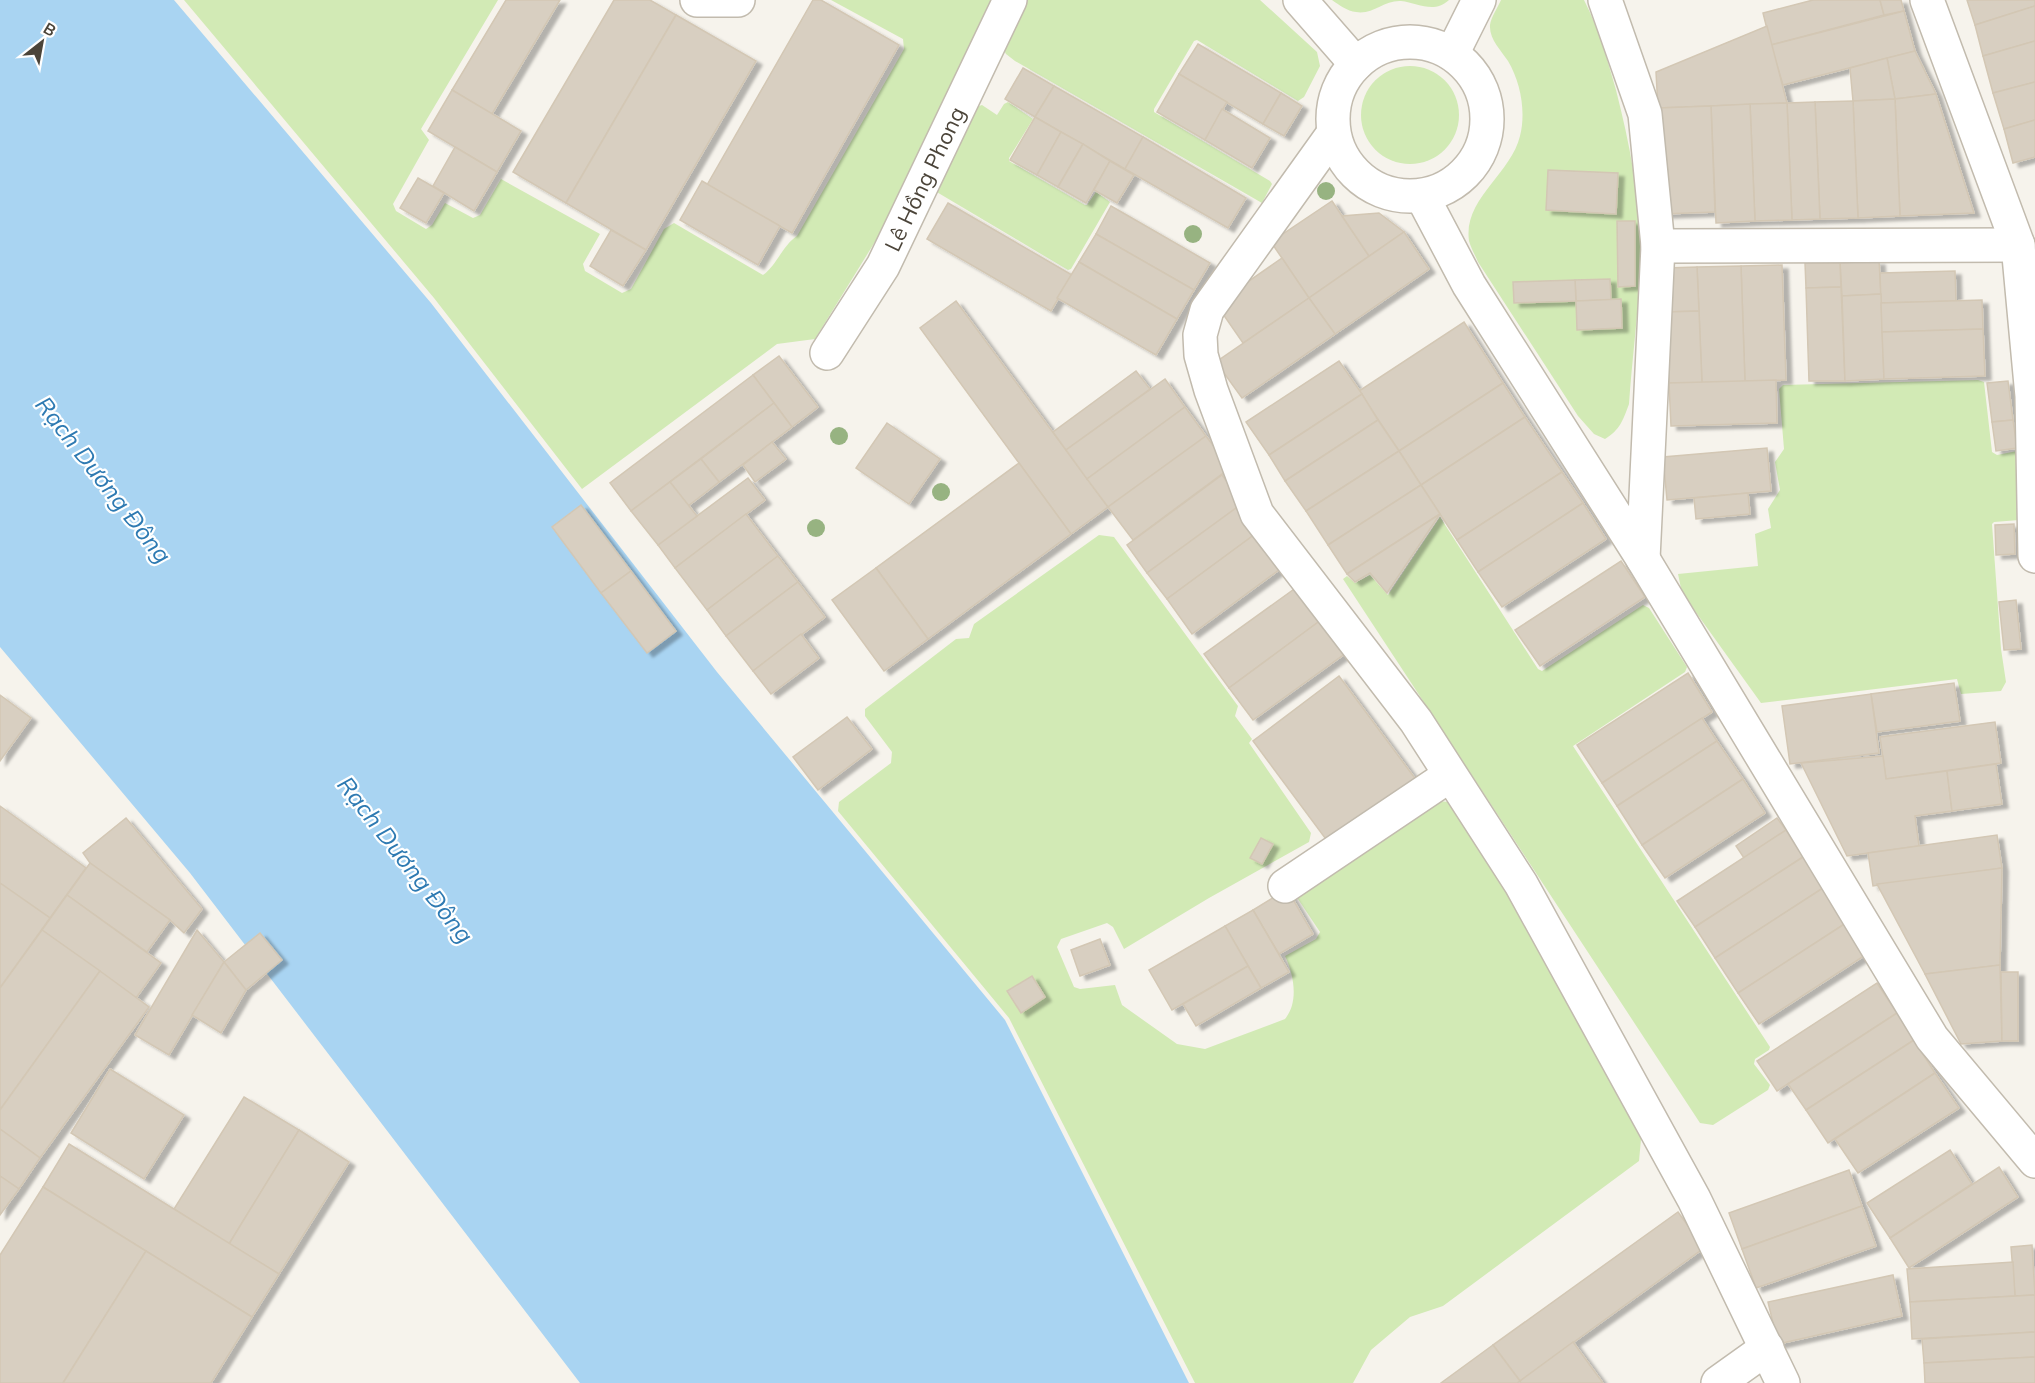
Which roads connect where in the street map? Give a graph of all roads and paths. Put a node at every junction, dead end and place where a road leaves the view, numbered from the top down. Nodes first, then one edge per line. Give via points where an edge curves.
1 (697, 0) edge
2 (738, 0) edge
3 (1010, 0) edge
4 (1299, 0) edge
5 (1479, 0) edge
6 (1605, 0) edge
7 (1927, 0) edge
8 (1452, 54) junction
9 (1356, 64) junction
10 (1334, 134) junction
11 (1422, 195) junction
12 (2018, 245) junction
13 (1658, 246) junction
14 (827, 352) dead end
15 (2035, 556) edge
16 (1644, 559) junction
17 (1450, 775) junction
18 (1285, 886) dead end
19 (2035, 1161) edge
20 (1767, 1348) junction
21 (1718, 1383) edge
22 (1783, 1383) edge

1 - 2 street
3 - 14 street, Lê Hồng Phong via 883,266
4 - 9 street
5 - 8 street
6 - 13 street via 1645,114
7 - 12 street
8 - 9 street via 1421,41 1403,41 1383,45
8 - 11 street via 1473,74 1482,91 1486,134 1476,156 1458,179 1444,189
9 - 10 street via 1345,75 1336,101
10 - 11 street via 1353,175 1388,195
10 - 17 street via 1207,310 1200,335 1201,355 1257,514 1416,721
11 - 16 street via 1469,285
12 - 13 street
12 - 15 street via 2032,396
13 - 16 street
16 - 19 street via 1932,1038
17 - 18 street
17 - 20 street via 1521,884 1694,1198
20 - 21 street
20 - 22 street

